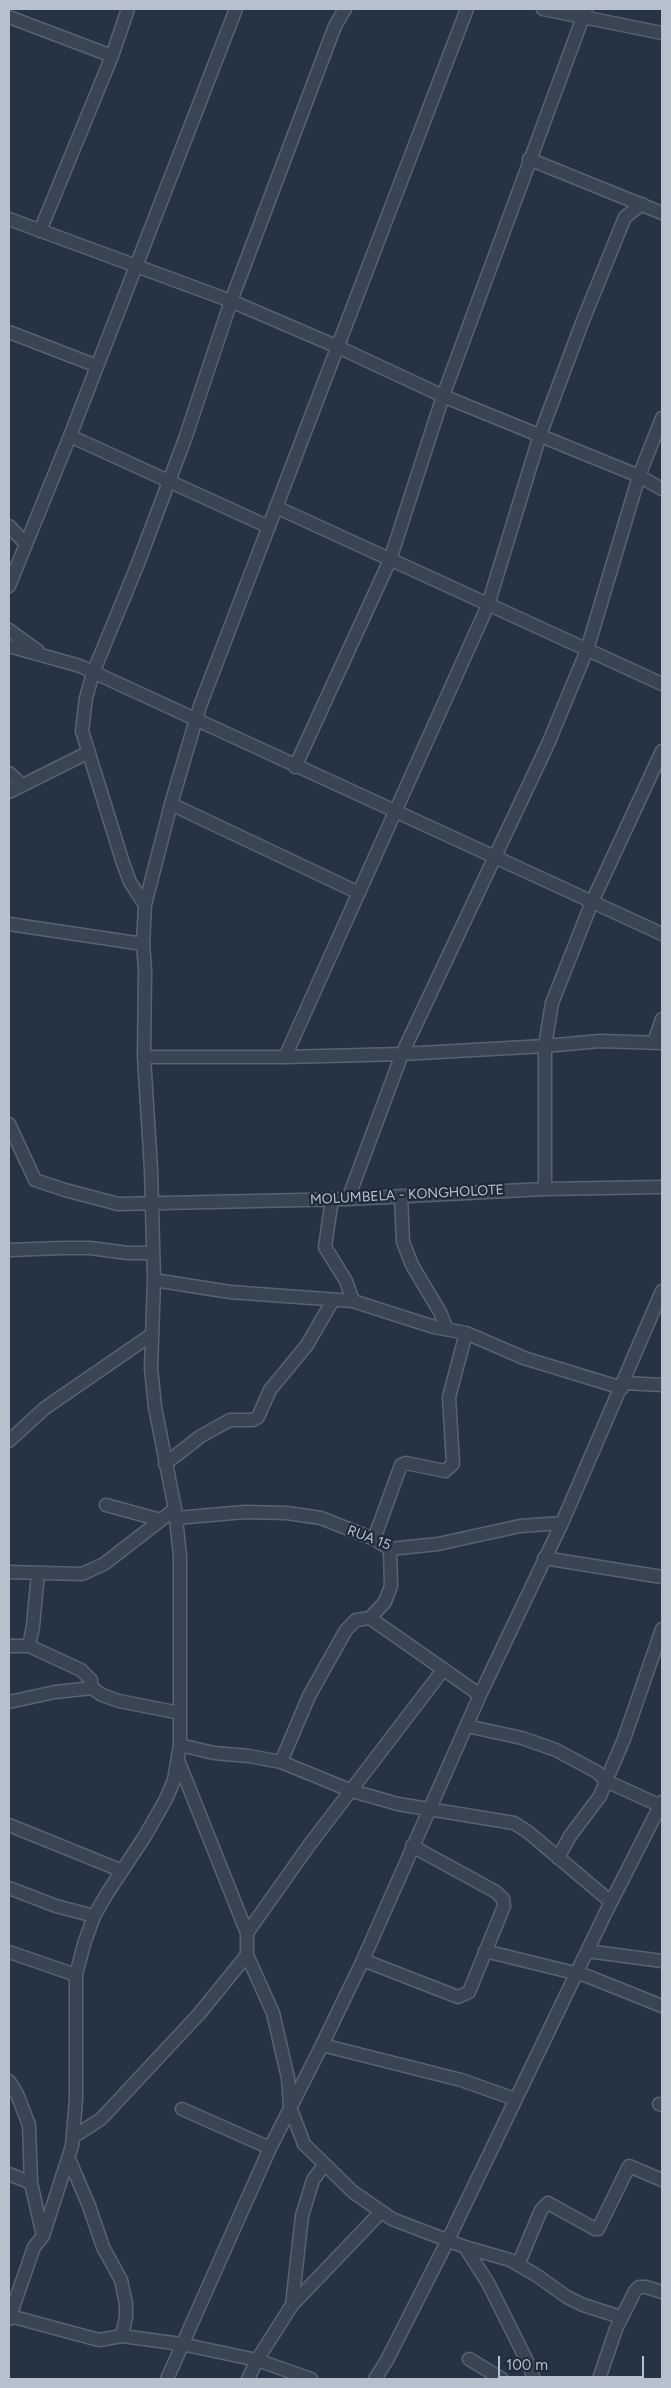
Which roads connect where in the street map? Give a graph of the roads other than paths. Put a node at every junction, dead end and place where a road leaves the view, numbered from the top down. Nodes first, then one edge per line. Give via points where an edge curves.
1 (128, 9) edge
2 (236, 9) edge
3 (345, 9) edge
4 (467, 9) edge
5 (543, 9) edge
6 (584, 13) edge
7 (10, 21) edge
8 (662, 33) edge
9 (112, 56) junction
10 (529, 160) junction
11 (618, 194) junction
12 (642, 204) junction
13 (662, 214) edge
14 (625, 218) junction
15 (9, 219) edge
16 (40, 231) junction
17 (135, 265) junction
18 (231, 301) junction
19 (9, 332) edge
20 (338, 347) junction
21 (97, 366) junction
22 (443, 396) junction
23 (662, 418) edge
24 (540, 435) junction
25 (70, 436) junction
26 (639, 476) junction
27 (169, 482) junction
28 (662, 489) edge
29 (276, 507) junction
30 (9, 526) edge
31 (269, 527) junction
32 (26, 544) junction
33 (390, 560) junction
34 (9, 586) edge
35 (488, 605) junction
36 (9, 630) edge
37 (9, 646) edge
38 (587, 650) junction
39 (44, 656) junction
40 (93, 673) junction
41 (662, 684) edge
42 (196, 720) junction
43 (662, 751) edge
44 (89, 752) junction
45 (295, 767) junction
46 (9, 773) edge
47 (22, 785) junction
48 (9, 792) edge
49 (172, 804) junction
50 (395, 812) junction
51 (496, 858) junction
52 (359, 893) junction
53 (592, 902) junction
54 (145, 905) junction
55 (9, 924) edge
56 (662, 934) edge
57 (143, 944) junction
58 (662, 1019) edge
59 (658, 1042) edge
60 (545, 1046) junction
61 (402, 1054) junction
62 (144, 1057) junction
63 (285, 1057) junction
64 (9, 1124) edge
65 (662, 1187) edge
66 (545, 1189) junction
67 (401, 1196) junction
68 (332, 1199) junction
69 (348, 1199) junction
70 (152, 1203) junction
71 (9, 1250) edge
72 (153, 1253) junction
73 (154, 1280) junction
74 (662, 1291) edge
75 (333, 1300) junction
76 (353, 1301) junction
77 (447, 1329) junction
78 (466, 1333) junction
79 (151, 1335) junction
80 (662, 1385) edge
81 (623, 1386) junction
82 (9, 1441) edge
83 (166, 1464) junction
84 (106, 1506) dead end
85 (176, 1513) junction
86 (161, 1520) junction
87 (562, 1523) junction
88 (374, 1540) junction
89 (390, 1549) junction
90 (544, 1558) junction
91 (9, 1572) edge
92 (38, 1573) junction
93 (662, 1576) edge
94 (370, 1618) junction
95 (662, 1629) edge
96 (9, 1646) edge
97 (29, 1646) junction
98 (443, 1670) junction
99 (92, 1688) junction
100 (480, 1695) junction
101 (9, 1702) edge
102 (180, 1713) junction
103 (467, 1726) junction
104 (180, 1745) junction
105 (178, 1760) junction
106 (281, 1762) junction
107 (606, 1781) junction
108 (352, 1791) junction
109 (662, 1804) edge
110 (428, 1810) junction
111 (9, 1825) edge
112 (412, 1846) junction
113 (558, 1858) junction
114 (120, 1870) junction
115 (9, 1888) edge
116 (611, 1902) junction
117 (94, 1916) junction
118 (247, 1933) junction
119 (485, 1951) junction
120 (587, 1951) junction
121 (9, 1952) edge
122 (247, 1955) junction
123 (363, 1960) junction
124 (662, 1961) edge
125 (76, 1975) junction
126 (577, 1975) junction
127 (662, 2006) edge
128 (322, 2045) junction
129 (9, 2081) edge
130 (515, 2099) junction
131 (290, 2107) junction
132 (182, 2109) dead end
133 (73, 2136) junction
134 (270, 2148) junction
135 (69, 2159) junction
136 (324, 2165) junction
137 (9, 2174) edge
138 (662, 2180) edge
139 (31, 2183) junction
140 (381, 2212) junction
141 (44, 2236) junction
142 (448, 2240) junction
143 (465, 2246) junction
144 (518, 2265) junction
145 (9, 2282) edge
146 (19, 2291) junction
147 (662, 2292) edge
148 (292, 2305) junction
149 (9, 2317) edge
150 (621, 2317) junction
151 (122, 2336) junction
152 (182, 2344) junction
153 (469, 2359) dead end
154 (257, 2360) junction
155 (167, 2379) edge
156 (248, 2379) edge
157 (311, 2379) edge
158 (375, 2379) edge
159 (502, 2379) edge
160 (534, 2379) edge
161 (599, 2379) edge

1 - 9 street
2 - 17 street
3 - 18 street via 335,26
4 - 20 street
5 - 6 street
6 - 8 street
6 - 10 street
7 - 9 street
9 - 16 street
10 - 11 street
10 - 22 street
11 - 12 street
11 - 14 street
12 - 13 street
12 - 14 street
14 - 24 street
15 - 16 street
16 - 17 street
17 - 18 street
17 - 21 street
18 - 20 street
18 - 27 street
19 - 21 street
20 - 22 street
20 - 29 street
21 - 25 street
22 - 24 street
22 - 33 street
23 - 26 street
24 - 26 street
24 - 35 street
25 - 27 street
25 - 32 street
26 - 28 street
26 - 38 street
27 - 31 street
27 - 40 street
29 - 31 street
29 - 33 street
30 - 32 street
31 - 42 street
32 - 34 street
33 - 35 street
33 - 45 street
35 - 38 street
35 - 50 street
36 - 39 street
37 - 39 street
38 - 41 street
38 - 51 street
39 - 40 street
40 - 42 street
40 - 44 street via 82,714 82,731
42 - 45 street
42 - 49 street
43 - 53 street
44 - 47 street
44 - 54 street via 123,863 130,882
45 - 50 street
46 - 47 street
47 - 48 street
49 - 52 street
49 - 54 street
50 - 51 street
50 - 52 street
51 - 53 street
51 - 61 street
52 - 63 street
53 - 56 street
53 - 60 street via 552,1002
54 - 57 street
55 - 57 street
57 - 62 street
58 - 59 street
59 - 60 street via 600,1041
60 - 61 street
60 - 66 street
61 - 63 street
61 - 69 street
62 - 63 street
62 - 70 street
64 - 70 street, MOLUMBELA - KONGHOLOTE via 35,1180 118,1204
65 - 66 street, MOLUMBELA - KONGHOLOTE
66 - 67 street, MOLUMBELA - KONGHOLOTE
67 - 69 street, MOLUMBELA - KONGHOLOTE
67 - 77 street via 403,1242
68 - 69 street, MOLUMBELA - KONGHOLOTE
68 - 70 street, MOLUMBELA - KONGHOLOTE
68 - 76 street via 325,1247 346,1281
70 - 72 street
71 - 72 street via 90,1248
72 - 73 street
73 - 75 street via 230,1292
73 - 79 street
74 - 81 street
75 - 76 street
75 - 83 street via 307,1345 270,1390 258,1417 230,1420 201,1436
76 - 77 street
77 - 78 street
78 - 81 street via 541,1364
78 - 88 street via 449,1397 453,1464 445,1471 406,1463 401,1465
79 - 82 street via 45,1408
79 - 83 street via 154,1397
80 - 81 street
81 - 87 street
83 - 85 street
84 - 86 street
85 - 86 street
85 - 88 street, RUA 15 via 286,1513 321,1518
85 - 102 street via 180,1556
86 - 92 street via 90,1571 74,1575
87 - 89 street, RUA 15 via 520,1526 438,1544
87 - 90 street
88 - 89 street, RUA 15
89 - 94 street via 391,1586 385,1602
90 - 93 street
90 - 100 street
91 - 92 street
92 - 97 street
94 - 98 street
94 - 106 street via 356,1620 346,1630 309,1696
95 - 107 street
96 - 97 street
97 - 99 street via 81,1670 91,1680
98 - 100 street
98 - 108 street
99 - 101 street
99 - 102 street via 119,1701
100 - 103 street
102 - 104 street
103 - 107 street via 556,1750 582,1763
103 - 110 street
104 - 105 street
104 - 106 street
105 - 114 street via 166,1798 145,1836
105 - 118 street
106 - 108 street
107 - 109 street
107 - 113 street via 600,1796
108 - 110 street
108 - 118 street
109 - 116 street
110 - 112 street
110 - 113 street via 514,1823
111 - 114 street
112 - 119 street via 496,1892 503,1899 504,1906
112 - 123 street
113 - 116 street
114 - 117 street
115 - 117 street
116 - 120 street
117 - 125 street
118 - 122 street
119 - 123 street via 469,1992 458,1997
119 - 126 street
120 - 124 street
120 - 126 street
121 - 125 street
122 - 131 street via 273,2013 282,2044
122 - 133 street via 199,2014 107,2112
123 - 128 street
125 - 133 street
126 - 127 street
126 - 130 street
128 - 130 street via 461,2080
128 - 131 street
129 - 139 street via 29,2125
130 - 142 street
131 - 134 street
131 - 136 street via 304,2144
132 - 134 street
133 - 135 street
134 - 152 street
135 - 141 street
135 - 151 street via 103,2247 121,2280 126,2304
136 - 140 street
136 - 148 street via 313,2180 302,2216
137 - 139 street
138 - 144 street via 629,2166 595,2229 548,2203 541,2210
139 - 141 street
140 - 142 street
140 - 148 street
141 - 146 street via 34,2247
142 - 143 street
142 - 158 street
143 - 144 street
143 - 160 street via 488,2283
144 - 150 street via 567,2297
145 - 146 street
146 - 149 street
147 - 150 street via 639,2287
148 - 154 street
149 - 151 street via 99,2340
150 - 161 street
151 - 152 street
152 - 154 street
152 - 155 street
153 - 159 street
154 - 156 street
154 - 157 street

